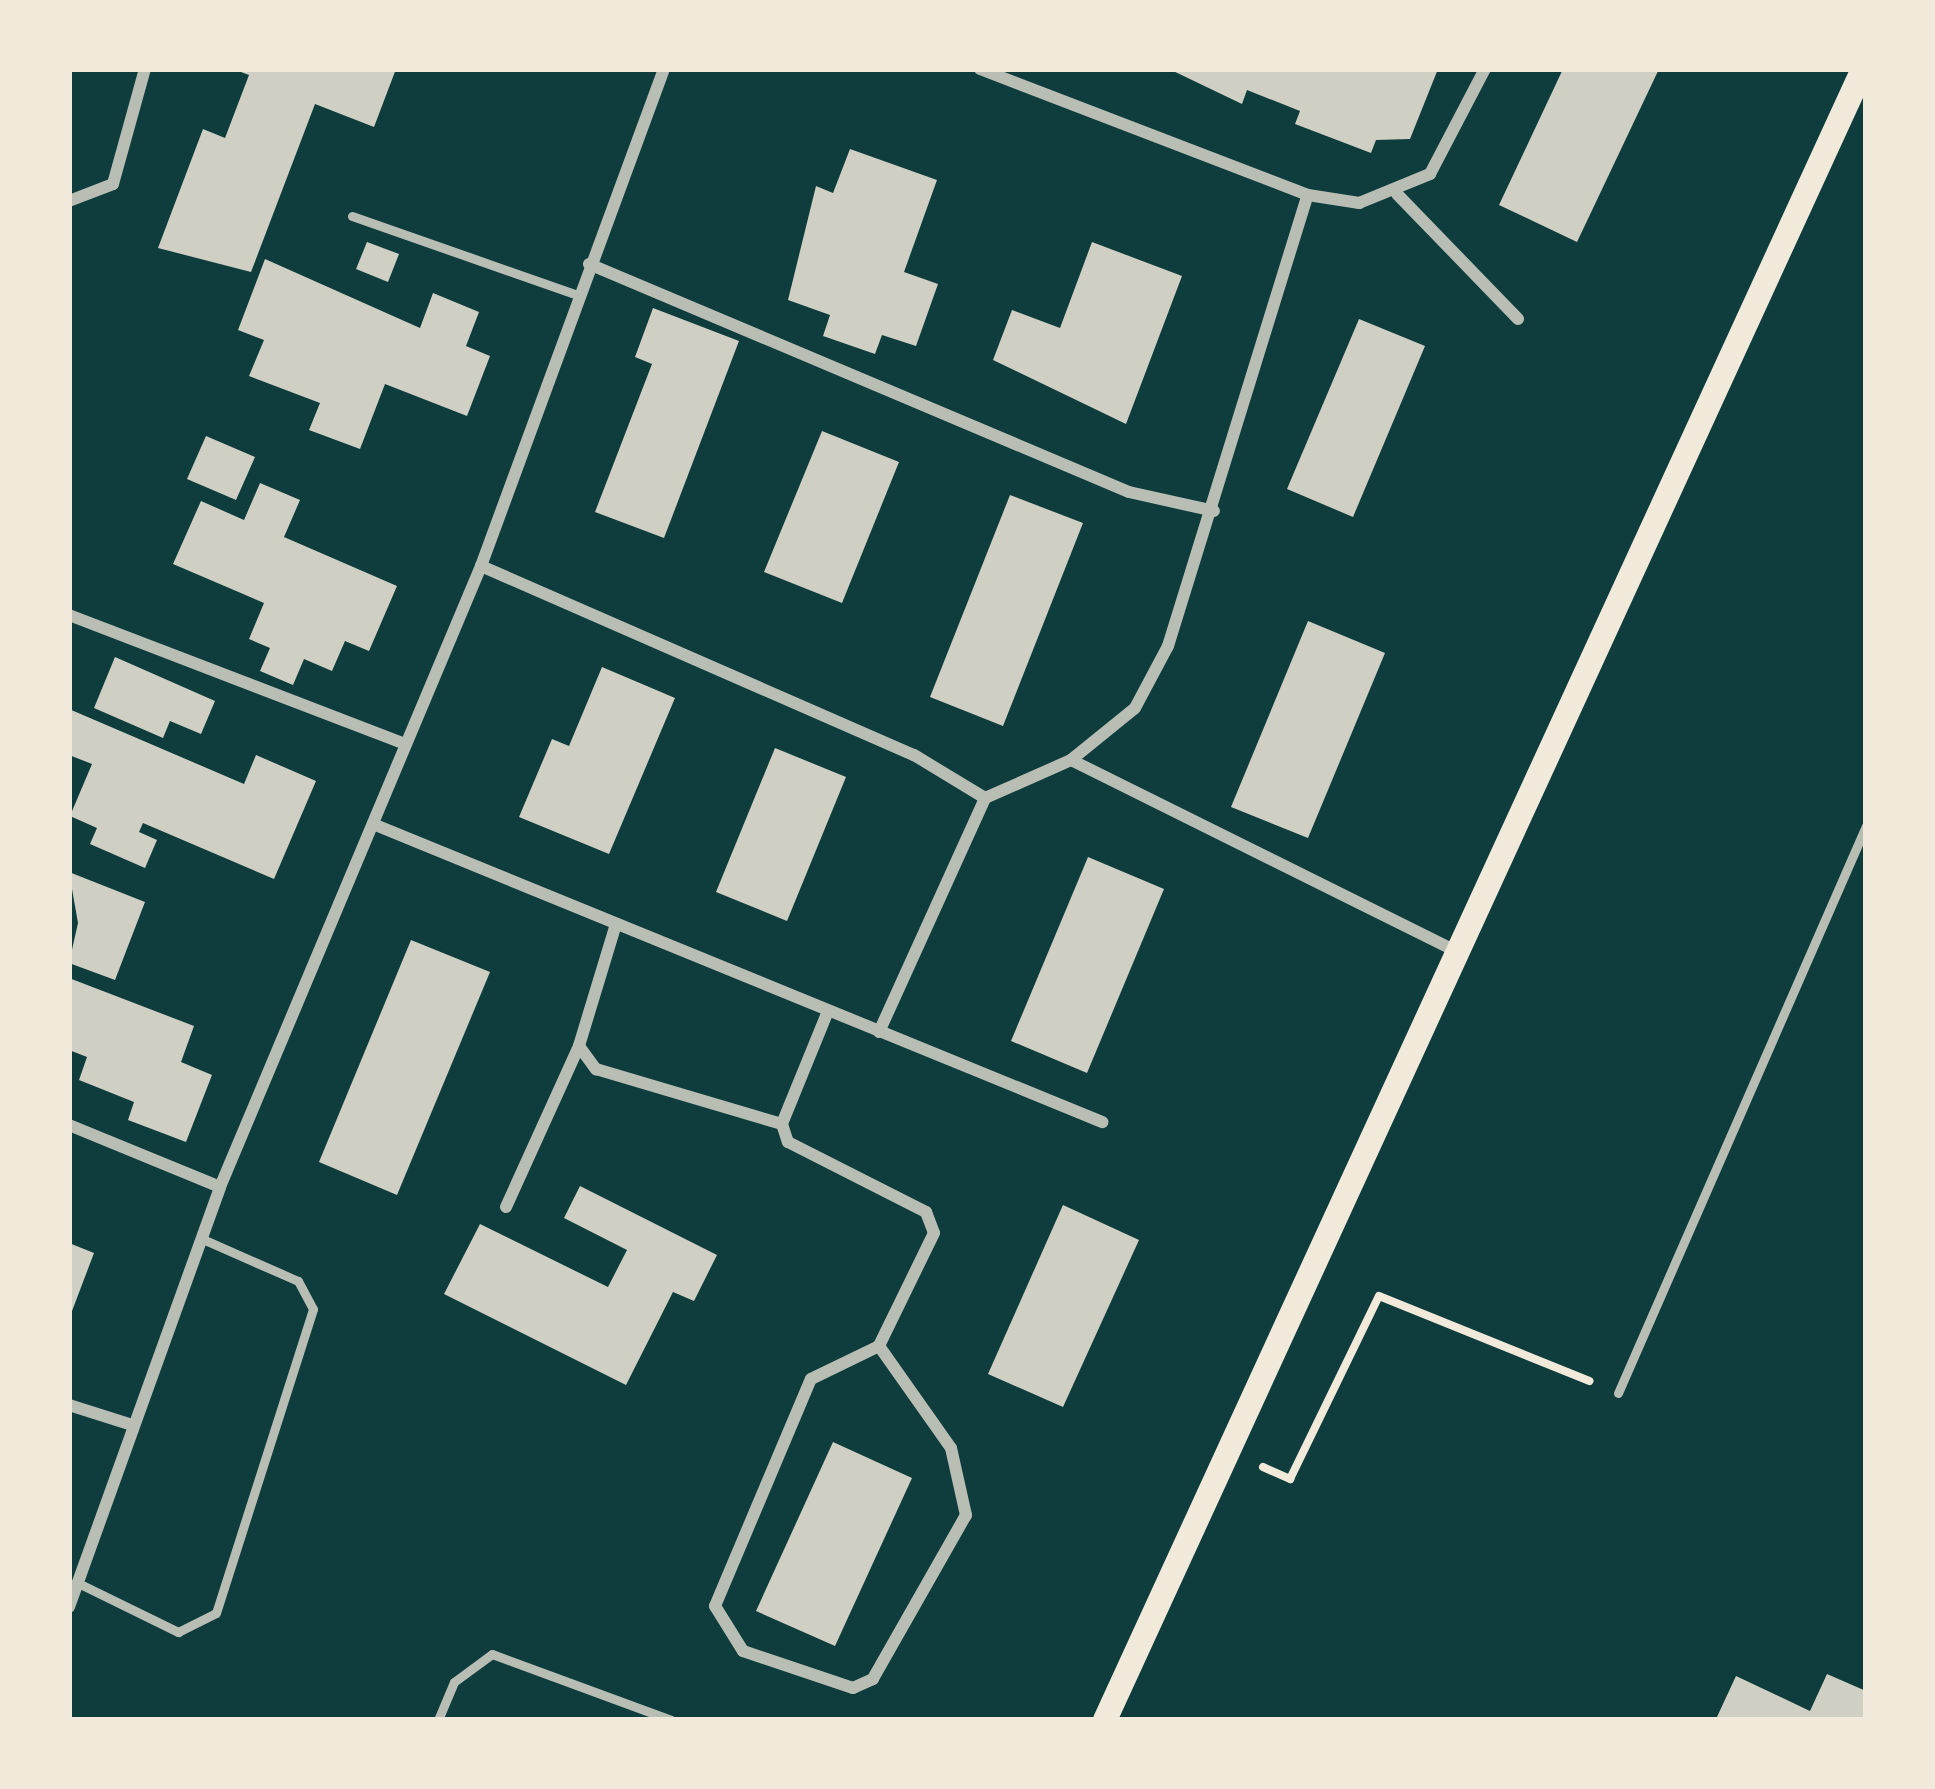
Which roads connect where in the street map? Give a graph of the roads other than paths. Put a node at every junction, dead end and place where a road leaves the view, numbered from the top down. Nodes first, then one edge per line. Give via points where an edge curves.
1 (145, 69) edge
2 (664, 69) edge
3 (980, 69) edge
4 (1485, 69) edge
5 (1863, 69) edge
6 (1397, 194) junction
7 (1309, 195) junction
8 (69, 201) edge
9 (352, 216) dead end
10 (589, 264) junction
11 (578, 295) junction
12 (1518, 319) dead end
13 (1214, 511) junction
14 (481, 566) junction
15 (69, 615) edge
16 (405, 744) junction
17 (1071, 760) junction
18 (985, 798) junction
19 (373, 824) junction
20 (1866, 826) edge
21 (616, 924) junction
22 (1457, 953) junction
23 (828, 1011) junction
24 (879, 1032) junction
25 (579, 1046) junction
26 (1102, 1122) dead end
27 (782, 1124) junction
28 (69, 1125) edge
29 (220, 1186) junction
30 (506, 1207) dead end
31 (200, 1238) junction
32 (878, 1346) junction
33 (1618, 1393) road end
34 (69, 1405) edge
35 (129, 1424) junction
36 (76, 1582) junction
37 (69, 1607) edge
38 (438, 1720) edge
39 (671, 1720) edge
40 (1106, 1720) edge

1 - 8 street via 113,184
2 - 10 street
3 - 7 street
4 - 6 street via 1458,134 1430,174
5 - 22 main road
6 - 7 street
6 - 12 street
7 - 13 street
9 - 11 lane
10 - 11 street
10 - 13 street via 1129,492
11 - 14 street
13 - 17 street via 1135,708
14 - 16 street
14 - 18 street via 914,755
15 - 16 street
16 - 19 street
17 - 18 street
17 - 22 street
18 - 24 street
19 - 21 street
19 - 29 street
20 - 33 lane
21 - 23 street
21 - 25 street
22 - 40 main road
23 - 24 street
23 - 27 street
24 - 26 street
25 - 27 street via 596,1069
25 - 30 street
27 - 32 street via 788,1142 926,1212 934,1232
28 - 29 street
29 - 31 street
31 - 35 street
31 - 36 lane via 298,1281 313,1309 216,1613 178,1632
32 - 32 street via 951,1448 966,1515 873,1679 853,1688 742,1652 715,1606 811,1379
34 - 35 street
35 - 36 street
36 - 37 street
38 - 39 lane via 463,1672 492,1654

